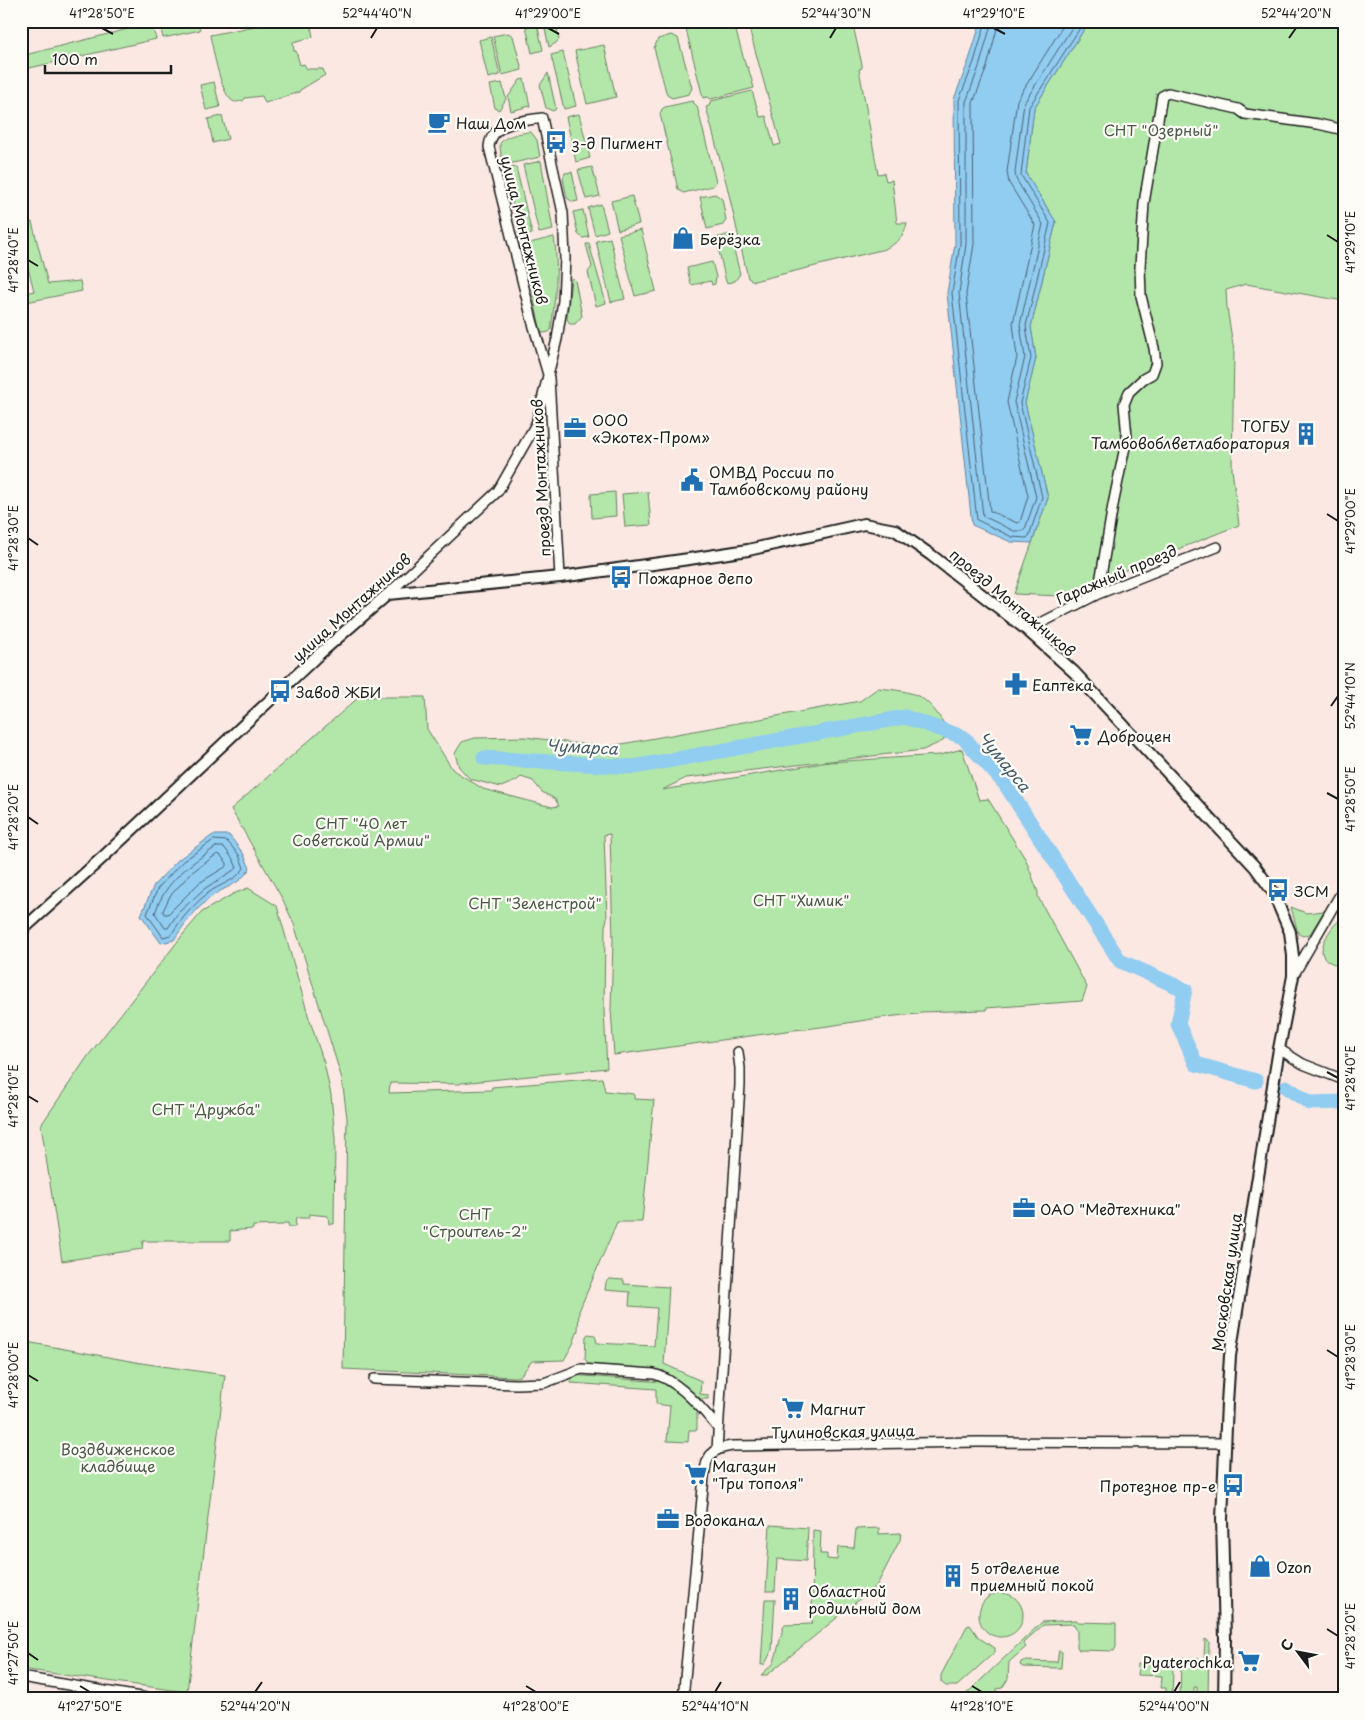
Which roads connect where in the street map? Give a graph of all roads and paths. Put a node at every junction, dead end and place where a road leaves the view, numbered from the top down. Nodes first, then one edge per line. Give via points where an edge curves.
1 (1344, 130) edge
2 (549, 378) junction
3 (1217, 547) dead end
4 (560, 577) junction
5 (388, 594) junction
6 (1098, 594) junction
7 (1027, 630) junction
8 (1344, 888) edge
9 (21, 931) edge
10 (1292, 976) junction
11 (1279, 1049) junction
12 (738, 1052) dead end
13 (1344, 1080) edge
14 (374, 1379) dead end
15 (717, 1427) junction
16 (1225, 1443) junction
17 (717, 1450) junction
18 (21, 1677) edge
19 (152, 1699) edge
20 (683, 1699) edge
21 (1224, 1699) edge

1 - 6 street via 1245,114 1238,109 1168,93 1162,96 1144,203 1140,268 1141,296 1156,364 1152,374 1129,392 1124,404 1127,437
2 - 2 street, улица Монтажников via 489,147 493,135 504,126 542,118 563,213 565,258 564,300
2 - 4 street, проезд Монтажников
2 - 5 street, улица Монтажников via 536,424 498,491
3 - 6 street, Гаражный проезд
4 - 5 main road, проезд Монтажников
4 - 7 main road, проезд Монтажников via 748,550 864,524 894,530
5 - 9 main road, улица Монтажников
6 - 7 street, Гаражный проезд
7 - 10 main road, проезд Монтажников via 1074,672 1262,876 1273,892 1290,932
8 - 10 street, Московская улица via 1338,908
10 - 11 main road, Московская улица
11 - 13 street via 1303,1064
11 - 16 main road, Московская улица via 1230,1356
12 - 15 street via 740,1085
14 - 15 street via 516,1384 544,1383 581,1369 654,1374 665,1377 696,1402
15 - 17 street
16 - 17 street, Тулиновская улица via 849,1444 732,1446
16 - 21 main road, Московская улица via 1222,1519
17 - 20 street via 709,1456 705,1468
18 - 19 street

